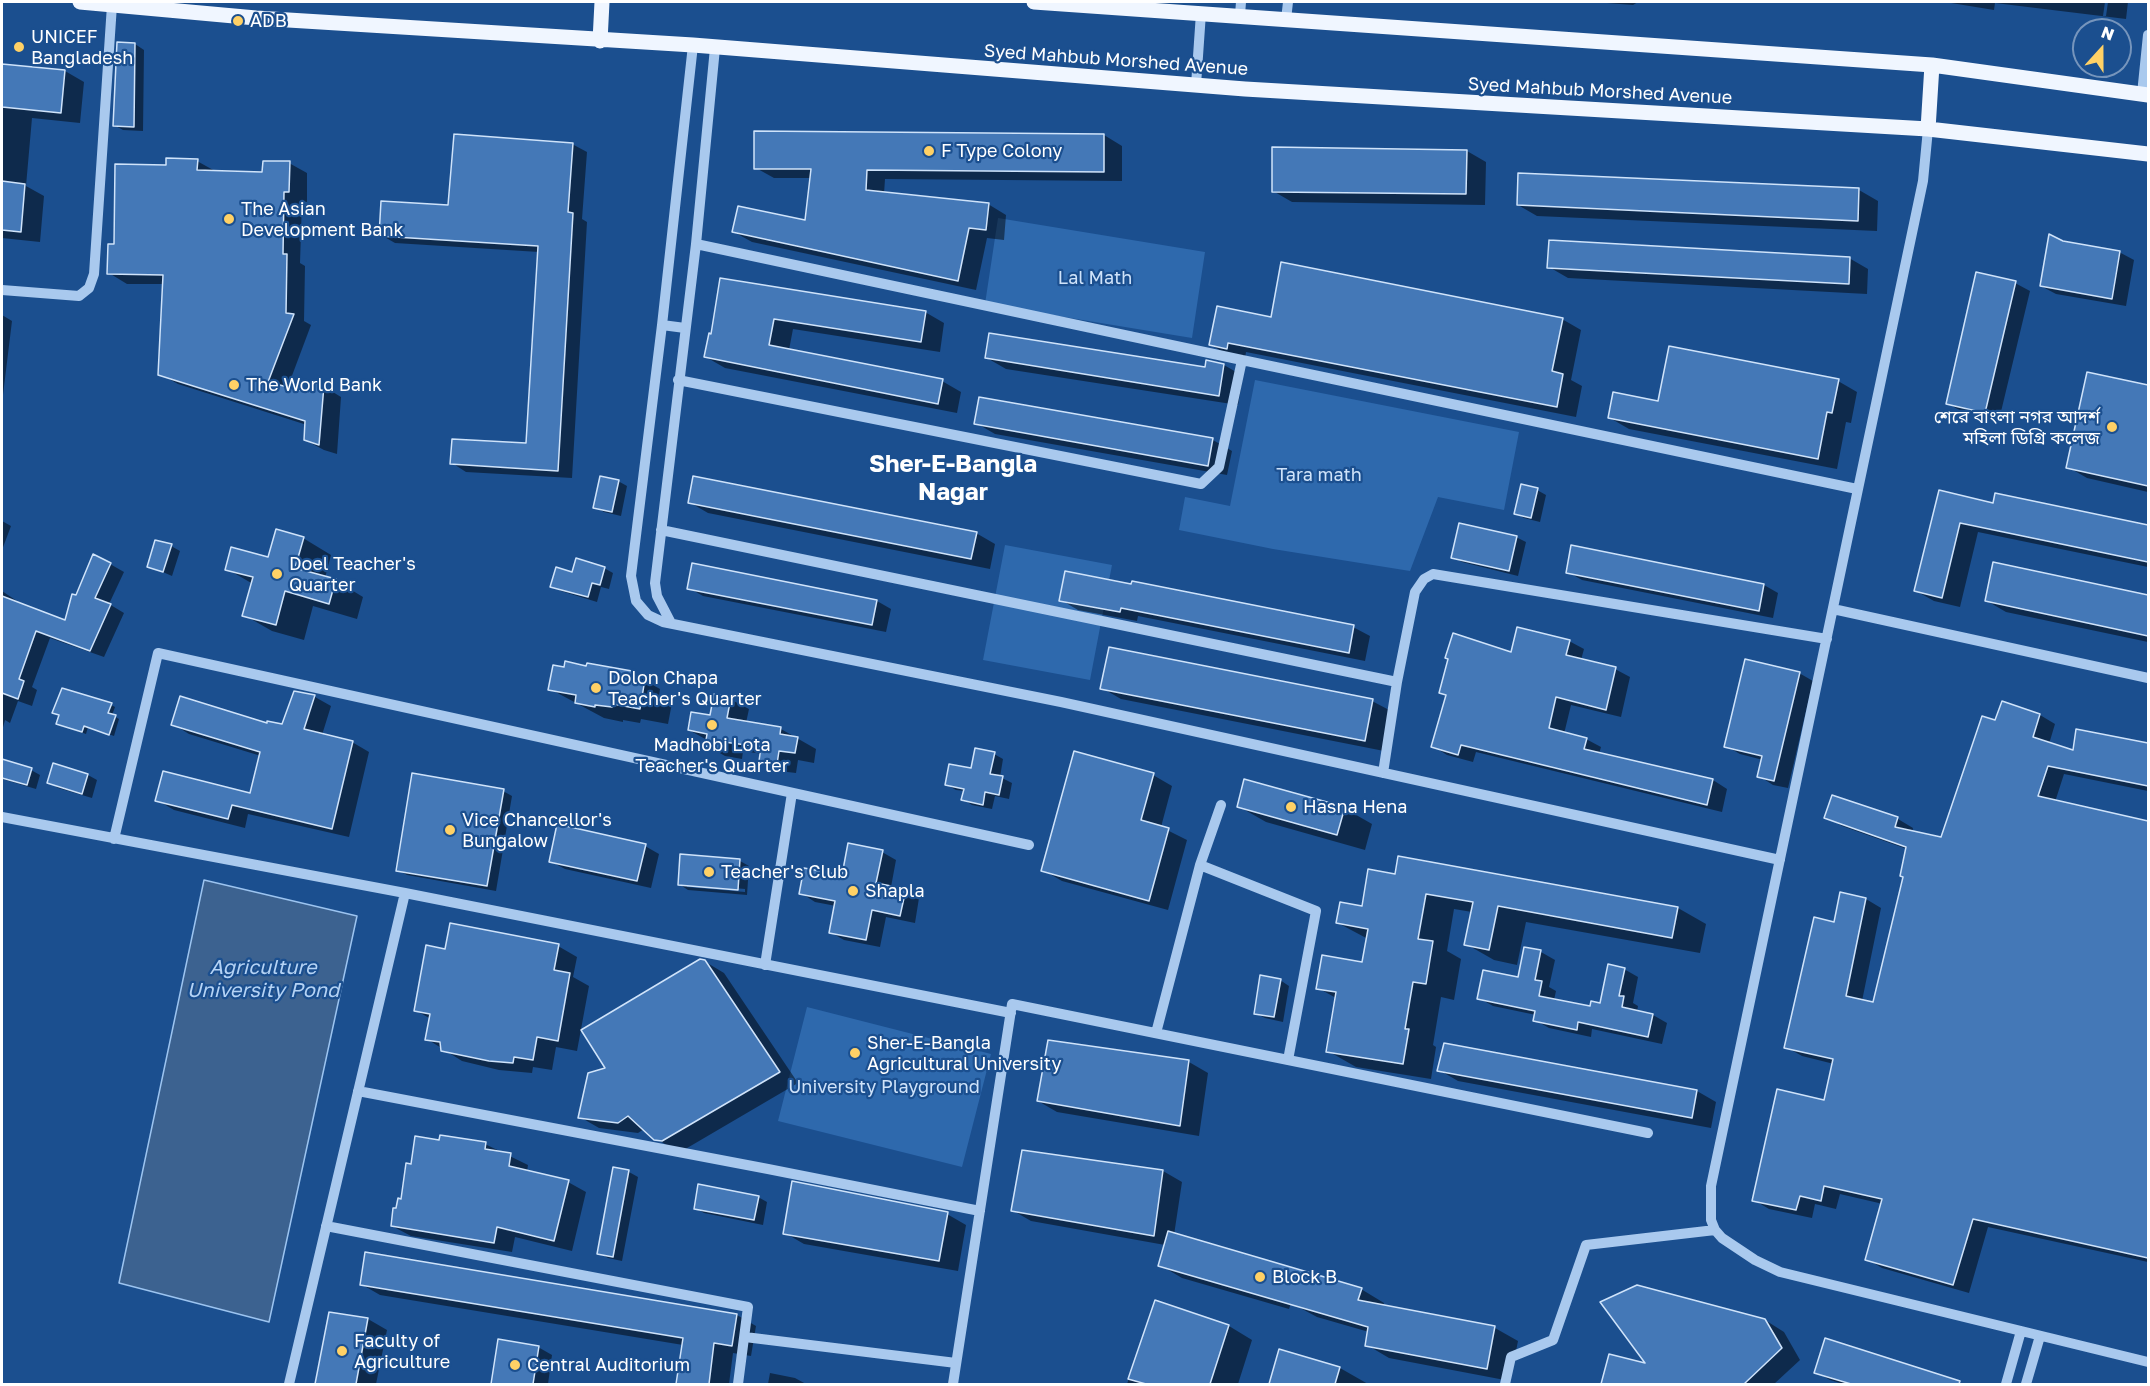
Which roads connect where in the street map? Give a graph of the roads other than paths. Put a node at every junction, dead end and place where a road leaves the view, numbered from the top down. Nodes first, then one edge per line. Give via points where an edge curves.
1 (80, 2) edge
2 (602, 2) edge
3 (1034, 2) edge
4 (1288, 2) edge
5 (112, 5) junction
6 (1240, 8) edge
7 (1201, 13) junction
8 (1286, 20) junction
9 (2148, 35) edge
10 (600, 41) junction
11 (693, 45) junction
12 (715, 48) junction
13 (1932, 65) junction
14 (1196, 86) junction
15 (2145, 95) edge
16 (1928, 129) junction
17 (2148, 154) edge
18 (696, 244) junction
19 (2, 290) edge
20 (662, 325) junction
21 (685, 328) junction
22 (1242, 360) junction
23 (678, 380) junction
24 (1857, 489) junction
25 (662, 530) junction
26 (1833, 609) junction
27 (671, 623) junction
28 (1827, 639) junction
29 (2148, 678) edge
30 (1397, 682) junction
31 (1383, 773) junction
32 (792, 793) junction
33 (1221, 806) dead end
34 (2, 817) edge
35 (114, 839) junction
36 (1029, 845) dead end
37 (1780, 860) junction
38 (1200, 866) junction
39 (405, 893) junction
40 (765, 965) junction
41 (1011, 1013) junction
42 (1156, 1033) junction
43 (1288, 1060) junction
44 (358, 1091) junction
45 (1648, 1133) dead end
46 (980, 1211) junction
47 (326, 1226) junction
48 (1715, 1230) junction
49 (2021, 1331) junction
50 (2040, 1336) junction
51 (745, 1337) junction
52 (2148, 1362) edge
53 (956, 1363) junction
54 (289, 1384) edge
55 (738, 1384) edge
56 (953, 1384) edge
57 (1505, 1384) edge
58 (2006, 1384) edge
59 (2026, 1384) edge

1 - 5 main road, Syed Mahbub Morshed Avenue
2 - 10 main road
3 - 7 main road
4 - 8 street
5 - 10 main road, Syed Mahbub Morshed Avenue
5 - 19 street via 94,274 89,288 79,296
6 - 7 main road
6 - 8 main road
7 - 14 street
8 - 13 main road
9 - 15 street
10 - 11 main road, Syed Mahbub Morshed Avenue
11 - 12 main road, Syed Mahbub Morshed Avenue
11 - 20 street
12 - 14 main road, Syed Mahbub Morshed Avenue
12 - 18 street
13 - 15 main road
13 - 16 main road
14 - 16 main road, Syed Mahbub Morshed Avenue
16 - 17 main road, Syed Mahbub Morshed Avenue
16 - 24 street via 1923,181
18 - 21 street
18 - 22 street
20 - 21 street
20 - 27 street via 631,576 636,601 648,615
21 - 23 street
22 - 23 street via 1220,467 1201,483
22 - 24 street
23 - 25 street
24 - 26 street
25 - 27 street via 655,583
25 - 30 street
26 - 28 street
26 - 29 street
27 - 31 street
28 - 30 street via 1433,574 1415,592
28 - 37 street
30 - 31 street
31 - 37 street
32 - 35 street via 158,653
32 - 36 street
32 - 40 street
33 - 38 street
34 - 35 street
35 - 39 street
37 - 48 street via 1711,1186 1710,1210
38 - 42 street
38 - 43 street via 1316,911
39 - 40 street
39 - 44 street
40 - 41 street
41 - 42 street via 1012,1004
41 - 46 street
42 - 43 street
43 - 45 street
44 - 46 street
44 - 47 street
46 - 53 street
47 - 51 street via 748,1307
47 - 54 street
48 - 49 street via 1730,1244 1780,1272
48 - 57 street via 1586,1245 1552,1340 1511,1357
49 - 50 street
49 - 58 street
50 - 52 street
50 - 59 street
51 - 53 street
51 - 55 street
53 - 56 street

